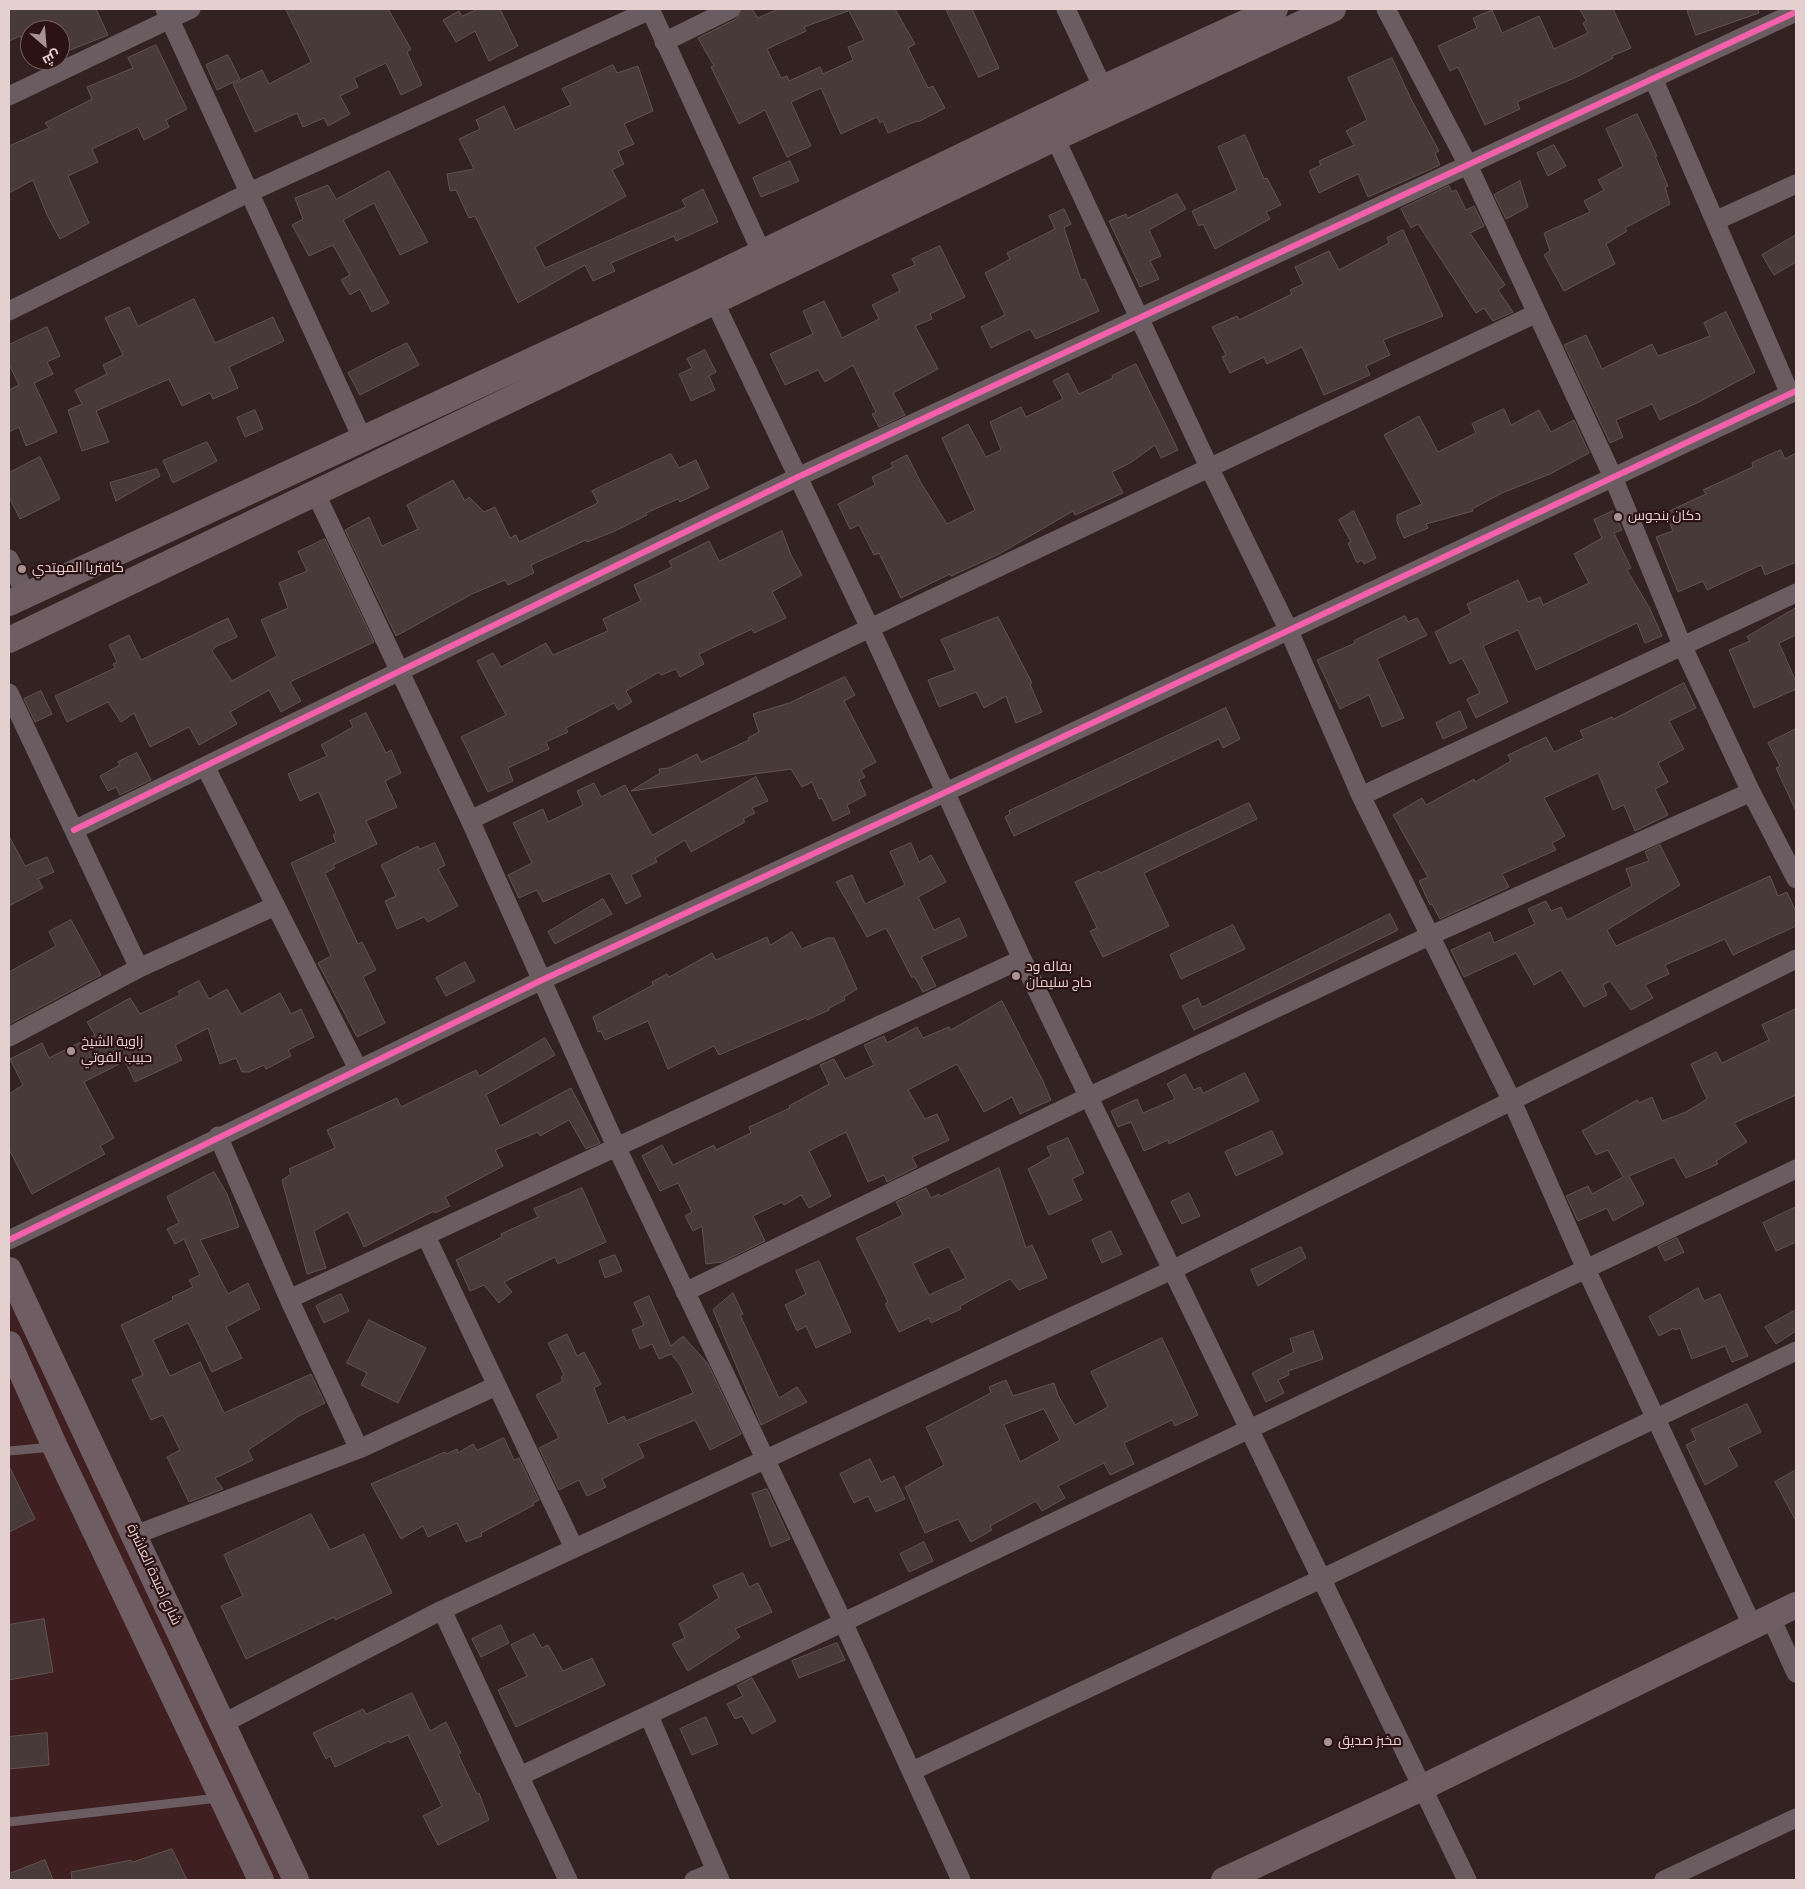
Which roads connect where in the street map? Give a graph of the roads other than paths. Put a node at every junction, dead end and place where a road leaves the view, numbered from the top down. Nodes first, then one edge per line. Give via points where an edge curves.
1 (191, 9) edge
2 (650, 9) edge
3 (731, 9) edge
4 (1066, 9) edge
5 (1275, 9) edge
6 (1333, 9) edge
7 (1386, 9) edge
8 (1796, 12) edge
9 (167, 14) edge
10 (664, 42) junction
11 (1653, 78) junction
12 (1103, 88) junction
13 (9, 96) edge
14 (1055, 138) junction
15 (1468, 165) junction
16 (1796, 184) edge
17 (250, 192) junction
18 (1715, 221) junction
19 (767, 264) junction
20 (715, 303) junction
21 (9, 311) edge
22 (1535, 314) junction
23 (1139, 319) junction
24 (1793, 392) edge
25 (460, 394) junction
26 (471, 419) junction
27 (363, 440) junction
28 (1209, 467) junction
29 (800, 476) junction
30 (1612, 477) junction
31 (315, 492) junction
32 (9, 559) edge
33 (1796, 593) edge
34 (17, 599) edge
35 (870, 628) junction
36 (1289, 631) junction
37 (9, 640) edge
38 (1682, 645) junction
39 (400, 672) junction
40 (9, 694) edge
41 (205, 766) junction
42 (946, 792) junction
43 (1751, 792) junction
44 (1361, 796) junction
45 (470, 820) junction
46 (74, 830) junction
47 (1796, 879) edge
48 (275, 906) junction
49 (1429, 936) junction
50 (1022, 959) junction
51 (1796, 959) edge
52 (139, 968) junction
53 (542, 980) junction
54 (9, 1037) edge
55 (358, 1068) junction
56 (1088, 1097) junction
57 (1512, 1101) junction
58 (218, 1136) junction
59 (616, 1146) junction
60 (1796, 1169) edge
61 (426, 1236) junction
62 (9, 1240) edge
63 (1586, 1269) junction
64 (9, 1270) edge
65 (1172, 1270) junction
66 (685, 1292) junction
67 (289, 1299) junction
68 (9, 1344) edge
69 (1796, 1351) edge
70 (496, 1386) junction
71 (1655, 1418) junction
72 (1248, 1429) junction
73 (55, 1446) junction
74 (359, 1449) junction
75 (9, 1451) edge
76 (765, 1459) junction
77 (135, 1535) junction
78 (574, 1548) junction
79 (1320, 1579) junction
80 (1796, 1606) edge
81 (442, 1610) junction
82 (843, 1622) junction
83 (1762, 1622) junction
84 (1796, 1673) edge
85 (649, 1716) junction
86 (222, 1724) junction
87 (912, 1771) junction
88 (520, 1776) junction
89 (1421, 1788) junction
90 (221, 1798) junction
91 (1796, 1818) edge
92 (9, 1822) edge
93 (718, 1876) edge
94 (261, 1880) edge
95 (296, 1880) edge
96 (568, 1880) edge
97 (694, 1880) edge
98 (961, 1880) edge
99 (1224, 1880) edge
100 (1467, 1880) edge
101 (1664, 1880) edge

1 - 9 street
2 - 10 street
2 - 17 street
3 - 10 street
4 - 12 street
5 - 12 main road
6 - 14 main road
7 - 15 street
8 - 11 street
9 - 13 street
9 - 17 street
10 - 19 street
11 - 15 street
11 - 18 street
12 - 19 main road
14 - 19 main road
14 - 23 street
15 - 22 street
15 - 23 street
16 - 18 street
17 - 21 street
17 - 27 street
18 - 24 street
19 - 20 main road
19 - 25 main road
20 - 26 main road
20 - 29 street
22 - 28 street
22 - 30 street
23 - 28 street
23 - 29 street
24 - 30 street
25 - 26 main road
25 - 27 main road
26 - 31 main road
27 - 34 main road
28 - 35 street
28 - 36 street
29 - 35 street
29 - 39 street
30 - 36 street
30 - 38 street
31 - 37 main road
31 - 39 street
32 - 34 street
33 - 38 street
35 - 42 street
35 - 45 street
36 - 42 street
36 - 44 street
38 - 43 street
38 - 44 street
39 - 41 street
39 - 45 street
40 - 46 street
41 - 46 street
41 - 48 street
42 - 50 street
42 - 53 street
43 - 47 street
43 - 49 street
44 - 49 street
45 - 53 street
46 - 52 street
48 - 52 street
48 - 55 street
49 - 56 street
49 - 57 street
50 - 56 street
50 - 59 street
51 - 57 street
52 - 54 street
53 - 55 street
53 - 59 street
55 - 58 street
56 - 65 street
56 - 66 street
57 - 63 street
57 - 65 street
58 - 62 street
58 - 67 street
59 - 61 street
59 - 66 street
60 - 63 street
61 - 67 street
61 - 70 street
63 - 71 street
63 - 72 street
64 - 77 main road, شارع امبدة العاشرة via 80,1426
65 - 72 street
65 - 76 street
66 - 76 street
67 - 74 street
68 - 73 main road
69 - 71 street
70 - 74 street
70 - 78 street
71 - 79 street
71 - 83 street
72 - 79 street
72 - 82 street
73 - 75 lane
73 - 90 main road
74 - 77 street
76 - 78 street
76 - 82 street
77 - 86 main road, شارع امبدة العاشرة
78 - 81 street
79 - 87 street
79 - 89 street
80 - 83 main road
81 - 86 street
81 - 88 street
82 - 85 street
82 - 87 street
83 - 84 street
83 - 89 main road
85 - 88 street
85 - 93 street
86 - 95 main road, شارع امبدة العاشرة
87 - 98 street
88 - 96 street
89 - 99 main road
89 - 100 street
90 - 92 lane
90 - 94 main road
91 - 101 street
93 - 97 street

